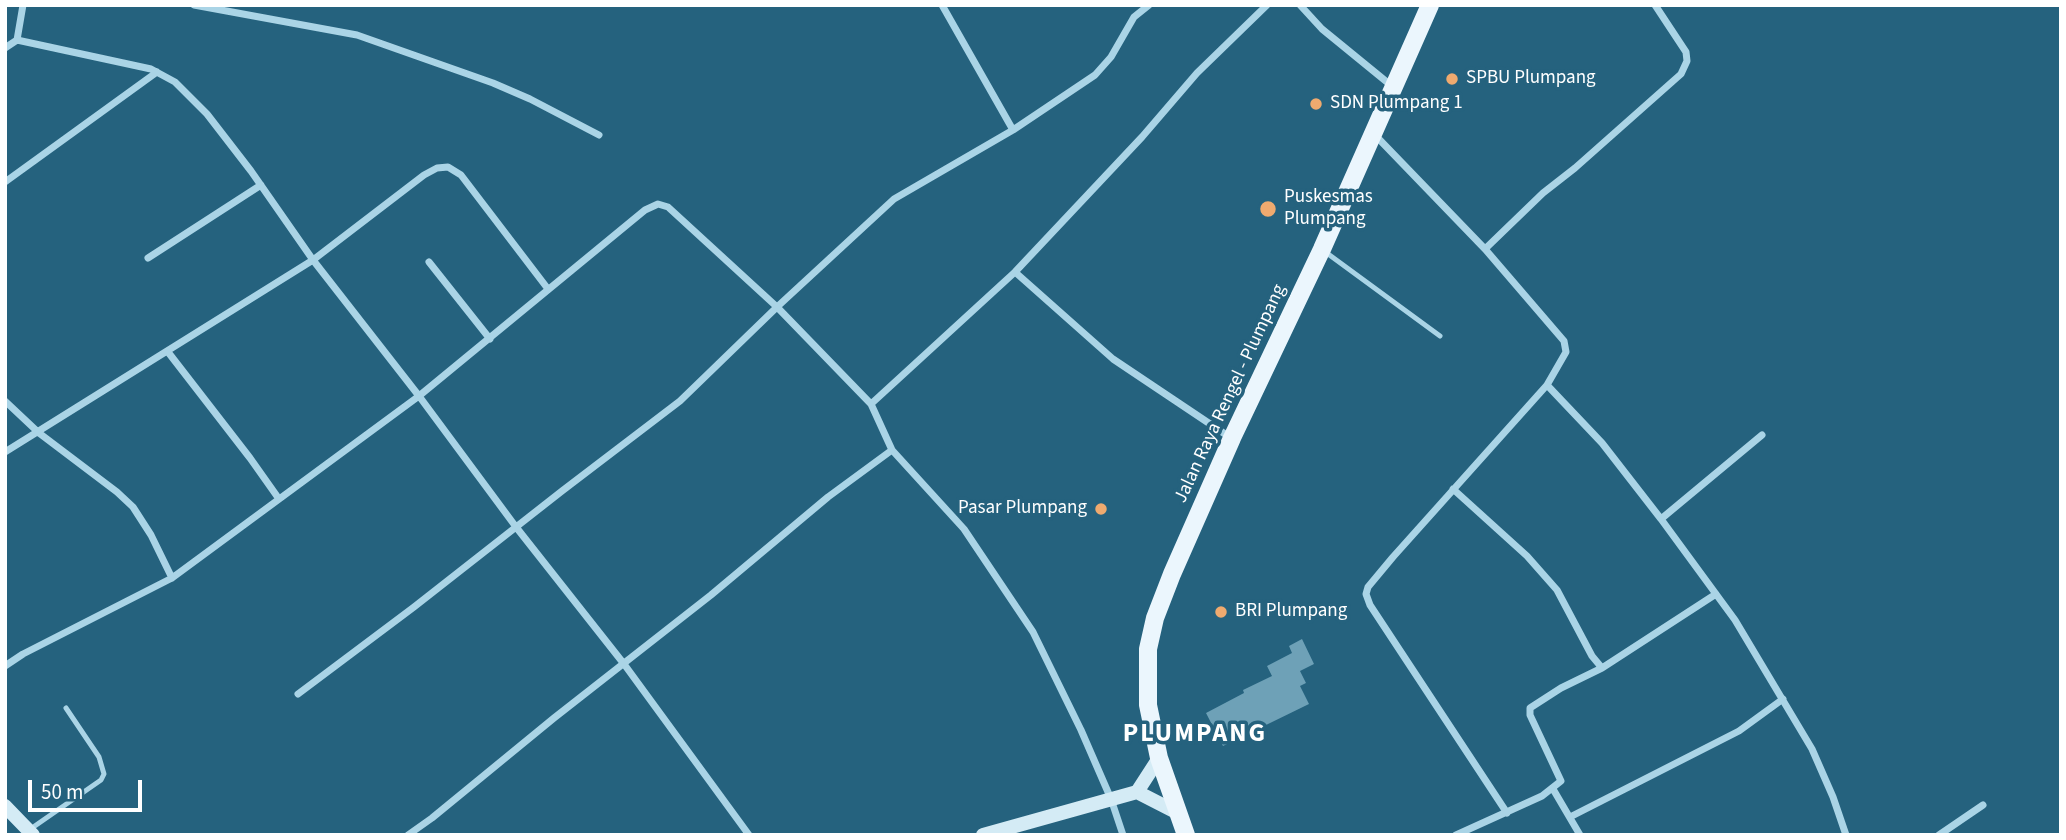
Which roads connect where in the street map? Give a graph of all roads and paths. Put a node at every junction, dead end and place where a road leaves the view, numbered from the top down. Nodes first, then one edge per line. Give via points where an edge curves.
1 (23, 5) edge
2 (194, 5) edge
3 (942, 5) edge
4 (1149, 5) edge
5 (1267, 5) edge
6 (1300, 5) edge
7 (1430, 5) edge
8 (1655, 5) edge
9 (17, 40) junction
10 (5, 48) edge
11 (157, 72) junction
12 (1393, 87) junction
13 (1013, 130) junction
14 (1373, 133) junction
15 (599, 135) dead end
16 (7, 178) edge
17 (261, 185) junction
18 (1322, 249) junction
19 (1485, 249) junction
20 (148, 258) dead end
21 (313, 260) junction
22 (429, 262) dead end
23 (1015, 272) junction
24 (548, 289) junction
25 (777, 307) junction
26 (1440, 336) dead end
27 (490, 339) junction
28 (168, 352) junction
29 (1547, 385) junction
30 (419, 396) junction
31 (5, 401) edge
32 (871, 404) junction
33 (38, 433) junction
34 (1762, 435) dead end
35 (1232, 438) junction
36 (892, 450) junction
37 (5, 452) edge
38 (1453, 489) junction
39 (279, 499) junction
40 (1661, 519) junction
41 (516, 527) junction
42 (172, 578) junction
43 (1716, 594) junction
44 (624, 664) junction
45 (5, 666) edge
46 (1602, 668) junction
47 (298, 694) dead end
48 (1783, 699) junction
49 (66, 708) dead end
50 (1159, 758) junction
51 (1553, 789) junction
52 (1137, 792) junction
53 (1111, 799) junction
54 (1983, 805) dead end
55 (5, 806) edge
56 (1178, 813) junction
57 (1507, 813) junction
58 (1570, 817) junction
59 (31, 832) edge
60 (408, 835) edge
61 (749, 835) edge
62 (983, 835) edge
63 (1123, 835) edge
64 (1186, 835) edge
65 (1456, 835) edge
66 (1580, 835) edge
67 (1846, 835) edge
68 (1939, 835) edge

1 - 9 street
2 - 15 street via 357,35 493,83
3 - 13 street
4 - 13 street via 1135,17 1095,75
5 - 23 street via 1197,73
6 - 12 street
7 - 12 main road, Jalan Raya Rengel - Plumpang
8 - 19 street via 1686,52 1681,74
9 - 10 street
9 - 11 street
11 - 16 street
11 - 17 street via 175,82 207,114
12 - 14 main road, Jalan Raya Rengel - Plumpang
13 - 25 street via 894,198
14 - 18 main road, Jalan Raya Rengel - Plumpang
14 - 19 street
17 - 20 street
17 - 21 street
18 - 26 lane
18 - 35 main road, Jalan Raya Rengel - Plumpang
19 - 29 street via 1564,341 1566,352
21 - 24 street via 424,175 448,167 461,174
21 - 28 street
21 - 30 street
22 - 27 street
23 - 32 street
23 - 35 street via 1113,359
24 - 25 street via 658,204 668,207
24 - 27 street
25 - 32 street
25 - 41 street via 680,401
27 - 30 street
28 - 33 street
28 - 39 street
29 - 38 street
29 - 40 street via 1602,443
30 - 39 street
30 - 41 street
31 - 33 street
32 - 36 street
33 - 37 street
33 - 42 street via 133,507
34 - 40 street
35 - 50 main road, Jalan Raya Rengel - Plumpang via 1172,574 1151,638 1148,705
36 - 44 street
36 - 53 street via 964,529 1033,632
38 - 46 street via 1557,590
38 - 57 street via 1366,594
39 - 42 street
40 - 43 street
41 - 44 street
41 - 47 street
42 - 45 street
43 - 46 street
43 - 48 street
44 - 60 street
44 - 61 street
46 - 51 street via 1530,708 1561,779
48 - 58 street via 1739,731
48 - 67 street via 1812,749
49 - 59 lane via 99,757 104,775
50 - 52 street
50 - 56 main road, Jalan Raya Rengel - Plumpang
51 - 57 street
51 - 58 street
52 - 53 street
52 - 56 street
53 - 62 street
53 - 63 street
54 - 68 street
55 - 59 street
56 - 64 main road, Jalan Raya Rengel - Plumpang
57 - 65 street
58 - 66 street

